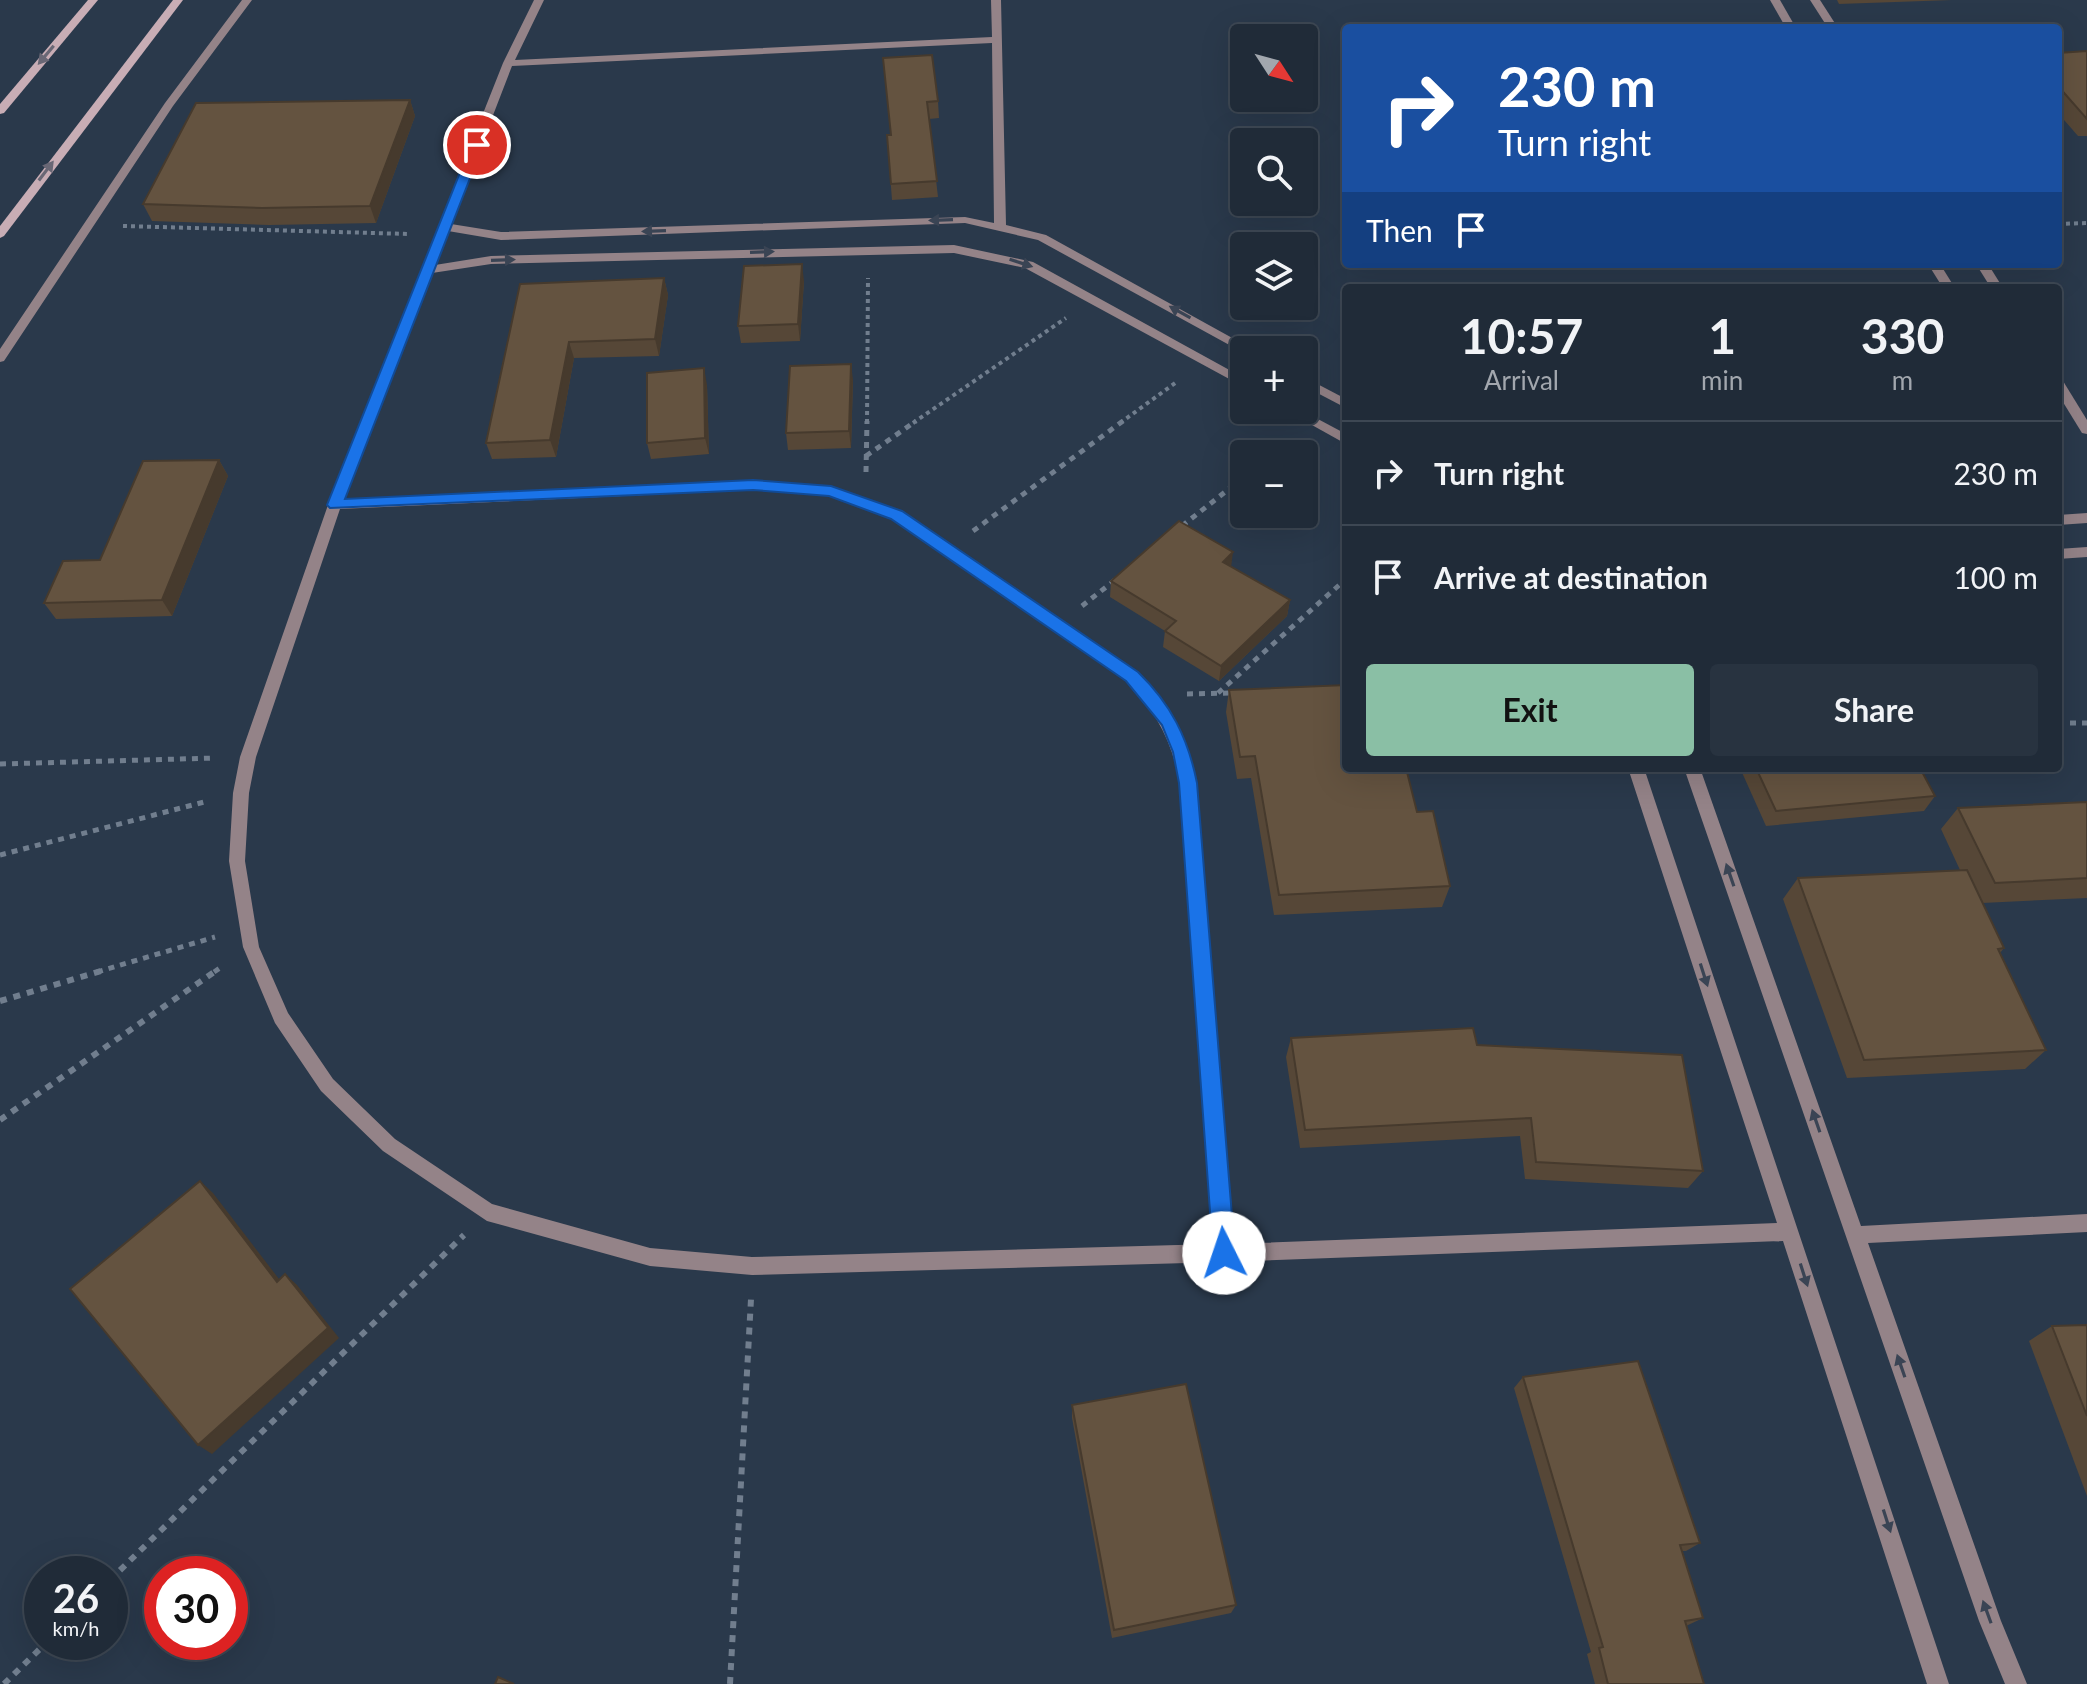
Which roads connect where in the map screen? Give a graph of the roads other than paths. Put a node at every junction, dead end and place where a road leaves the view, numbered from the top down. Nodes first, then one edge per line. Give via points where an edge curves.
1 (93, 0) edge
2 (178, 0) edge
3 (247, 0) edge
4 (539, 0) edge
5 (996, 0) edge
6 (1775, 0) edge
7 (1815, 0) edge
8 (1789, 24) edge
9 (1830, 24) edge
10 (997, 40) junction
11 (508, 63) junction
12 (0, 111) edge
13 (1000, 225) junction
14 (444, 231) junction
15 (0, 234) edge
16 (426, 270) junction
17 (1230, 340) edge
18 (0, 358) edge
19 (1230, 375) edge
20 (1318, 389) edge
21 (2062, 390) edge
22 (1342, 402) edge
23 (1317, 424) edge
24 (2087, 430) edge
25 (1342, 438) edge
26 (335, 505) junction
27 (2087, 518) edge
28 (2062, 520) edge
29 (2087, 552) edge
30 (2062, 554) edge
31 (1637, 772) edge
32 (1693, 772) edge
33 (2087, 1223) edge
34 (1790, 1232) junction
35 (1855, 1235) junction
36 (1224, 1253) junction
37 (1938, 1684) edge
38 (2016, 1684) edge

1 -> 12 street
15 -> 2 street
3 - 18 street via 169,105
4 - 11 street
5 - 10 street
6 - 8 street
7 - 9 street
10 - 11 street
10 - 13 street
11 - 14 street
13 -> 14 street via 965,220 501,236
17 -> 13 street via 1042,237
14 - 16 street
16 -> 19 street via 491,260 954,249 1029,265
16 - 26 street
20 - 22 street
21 - 24 street
23 - 25 street
26 - 36 street via 753,485 831,491 897,515 1132,677 1170,722 1188,783
26 - 36 street via 248,757 237,861 251,947 281,1018 327,1085 389,1145 487,1212 650,1257 752,1266
27 - 28 street
29 - 30 street
31 -> 34 street
35 -> 32 street
33 - 35 street
34 - 36 street
34 -> 37 street
38 -> 35 street

